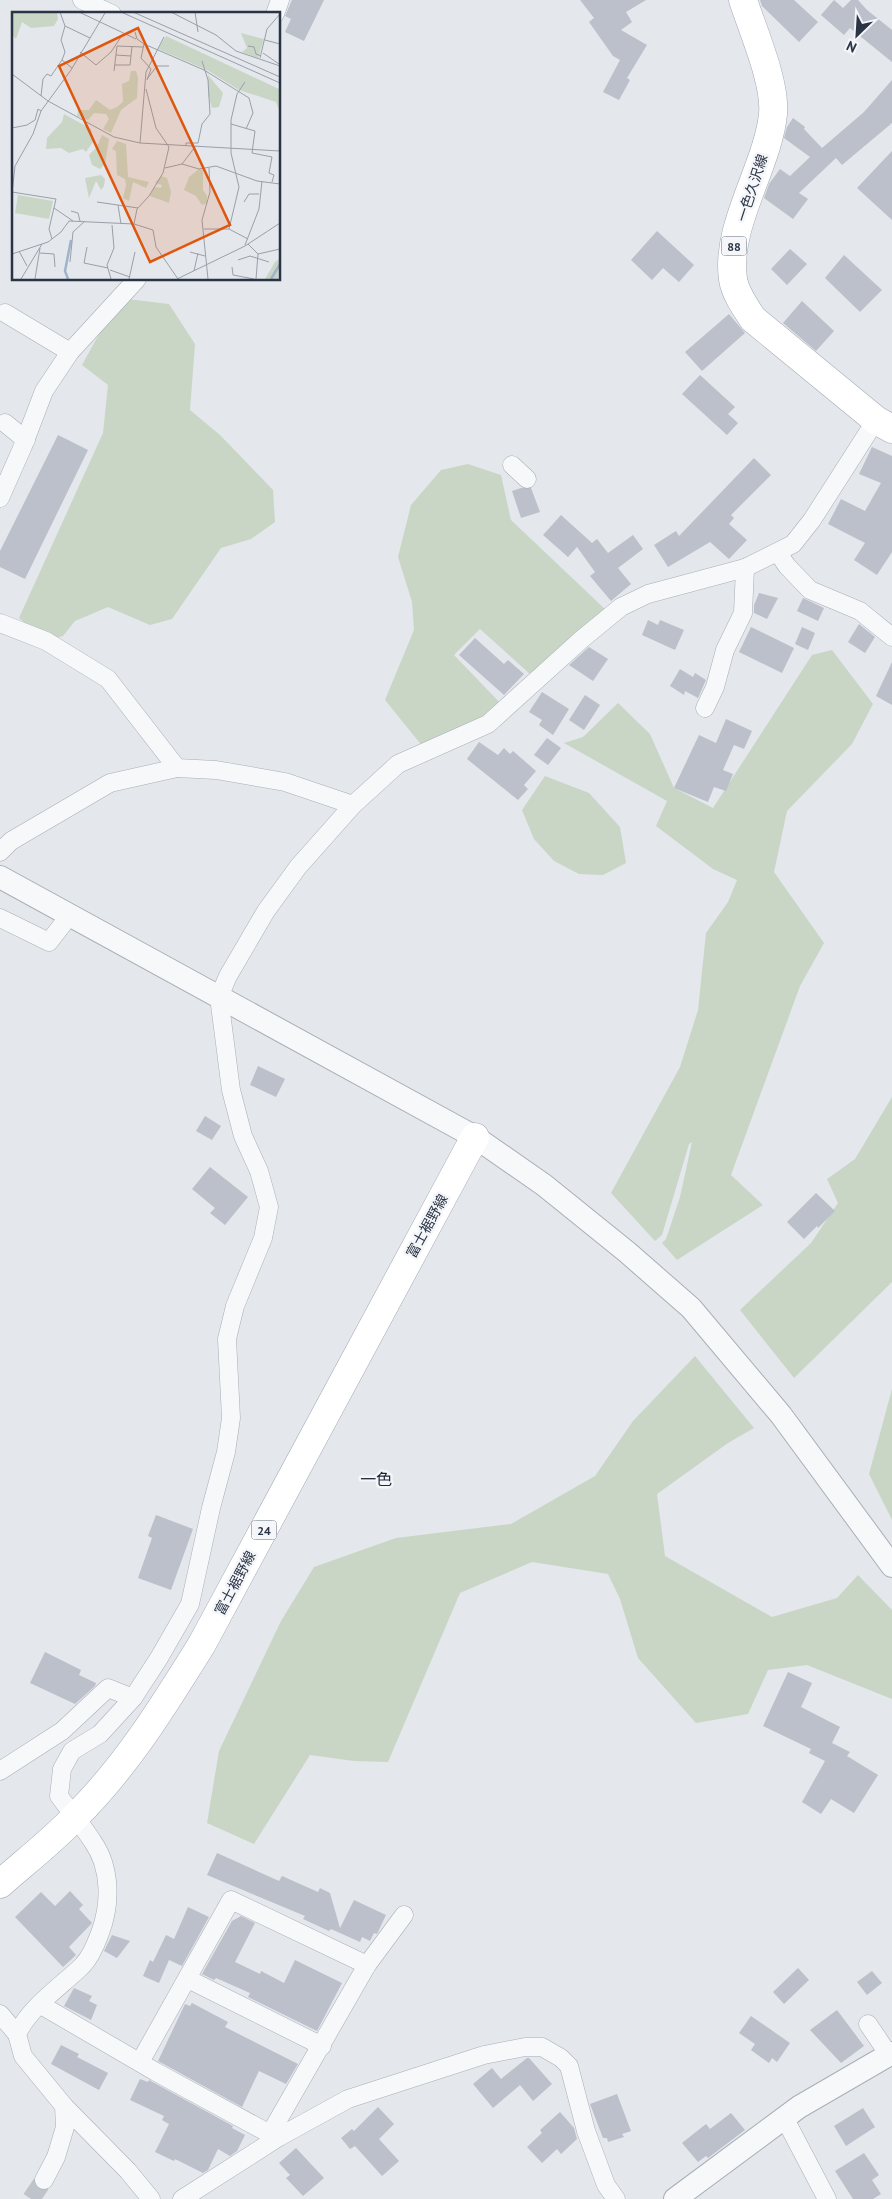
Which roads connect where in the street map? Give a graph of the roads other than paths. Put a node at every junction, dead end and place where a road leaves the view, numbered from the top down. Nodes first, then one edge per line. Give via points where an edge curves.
1 (82, 0) edge
2 (280, 0) edge
3 (743, 0) edge
4 (108, 12) edge
5 (276, 12) edge
6 (136, 280) edge
7 (4, 314) dead end
8 (70, 352) junction
9 (6, 423) dead end
10 (884, 424) edge
11 (26, 440) junction
12 (512, 465) dead end
13 (527, 479) dead end
14 (0, 498) edge
15 (778, 553) junction
16 (745, 568) junction
17 (0, 623) edge
18 (892, 637) edge
19 (705, 708) dead end
20 (177, 768) junction
21 (353, 805) junction
22 (0, 852) edge
23 (0, 877) edge
24 (69, 916) junction
25 (0, 918) edge
26 (219, 997) junction
27 (475, 1138) junction
28 (892, 1566) edge
29 (133, 1698) junction
30 (0, 1771) edge
31 (75, 1818) junction
32 (0, 1884) edge
33 (404, 1915) dead end
34 (367, 1965) junction
35 (188, 1979) junction
36 (41, 2005) junction
37 (0, 2014) edge
38 (868, 2024) dead end
39 (17, 2034) junction
40 (322, 2046) junction
41 (890, 2054) edge
42 (140, 2062) junction
43 (64, 2106) junction
44 (785, 2118) junction
45 (275, 2136) junction
46 (44, 2180) tunnel mouth
47 (151, 2199) edge
48 (182, 2199) edge
49 (616, 2199) edge
50 (675, 2199) edge
51 (827, 2199) edge

1 - 4 street
2 - 5 street
3 - 10 main road, 一色久沢線 / 88 via 771,88 773,113 768,140 734,243 733,279 739,297 753,319
6 - 8 street
7 - 8 street
8 - 11 street via 44,390
9 - 11 street
10 - 15 street via 793,544
11 - 14 street
12 - 13 street
15 - 16 street
15 - 18 street via 810,590 860,611
16 - 19 street via 744,614 725,650 715,687
16 - 21 street via 648,594 621,607 488,724 398,764
17 - 20 street via 46,641 108,679
20 - 21 street via 216,770 285,782
20 - 22 street via 110,783 19,836
21 - 26 street via 298,866 266,911
23 - 24 street
24 - 25 street via 49,942
24 - 26 street
26 - 27 street
26 - 29 street via 231,1090 243,1136 259,1171 269,1207 263,1238 235,1306 227,1338 231,1418 190,1604
27 - 28 street via 544,1185 691,1308 781,1415
27 - 31 main road, 富士裾野線 / 24 via 202,1644 144,1734
29 - 30 street via 108,1688 62,1731
29 - 31 street via 100,1734 72,1751 62,1769 59,1796
31 - 32 main road, 富士裾野線 / 24
31 - 36 street via 94,1843 107,1874 106,1917 96,1944 83,1964
33 - 34 street
34 - 35 street via 231,1900
34 - 40 street
35 - 40 street
35 - 42 street
36 - 39 street via 25,2019
36 - 42 street
37 - 39 street
38 - 41 street
39 - 43 street via 23,2056
40 - 45 street
41 - 44 street
42 - 45 street
43 - 46 street via 65,2127 56,2157
43 - 47 street
44 - 50 street
44 - 51 street
45 - 48 street
45 - 49 street via 348,2099 484,2055 542,2047 569,2066 586,2130 606,2185

